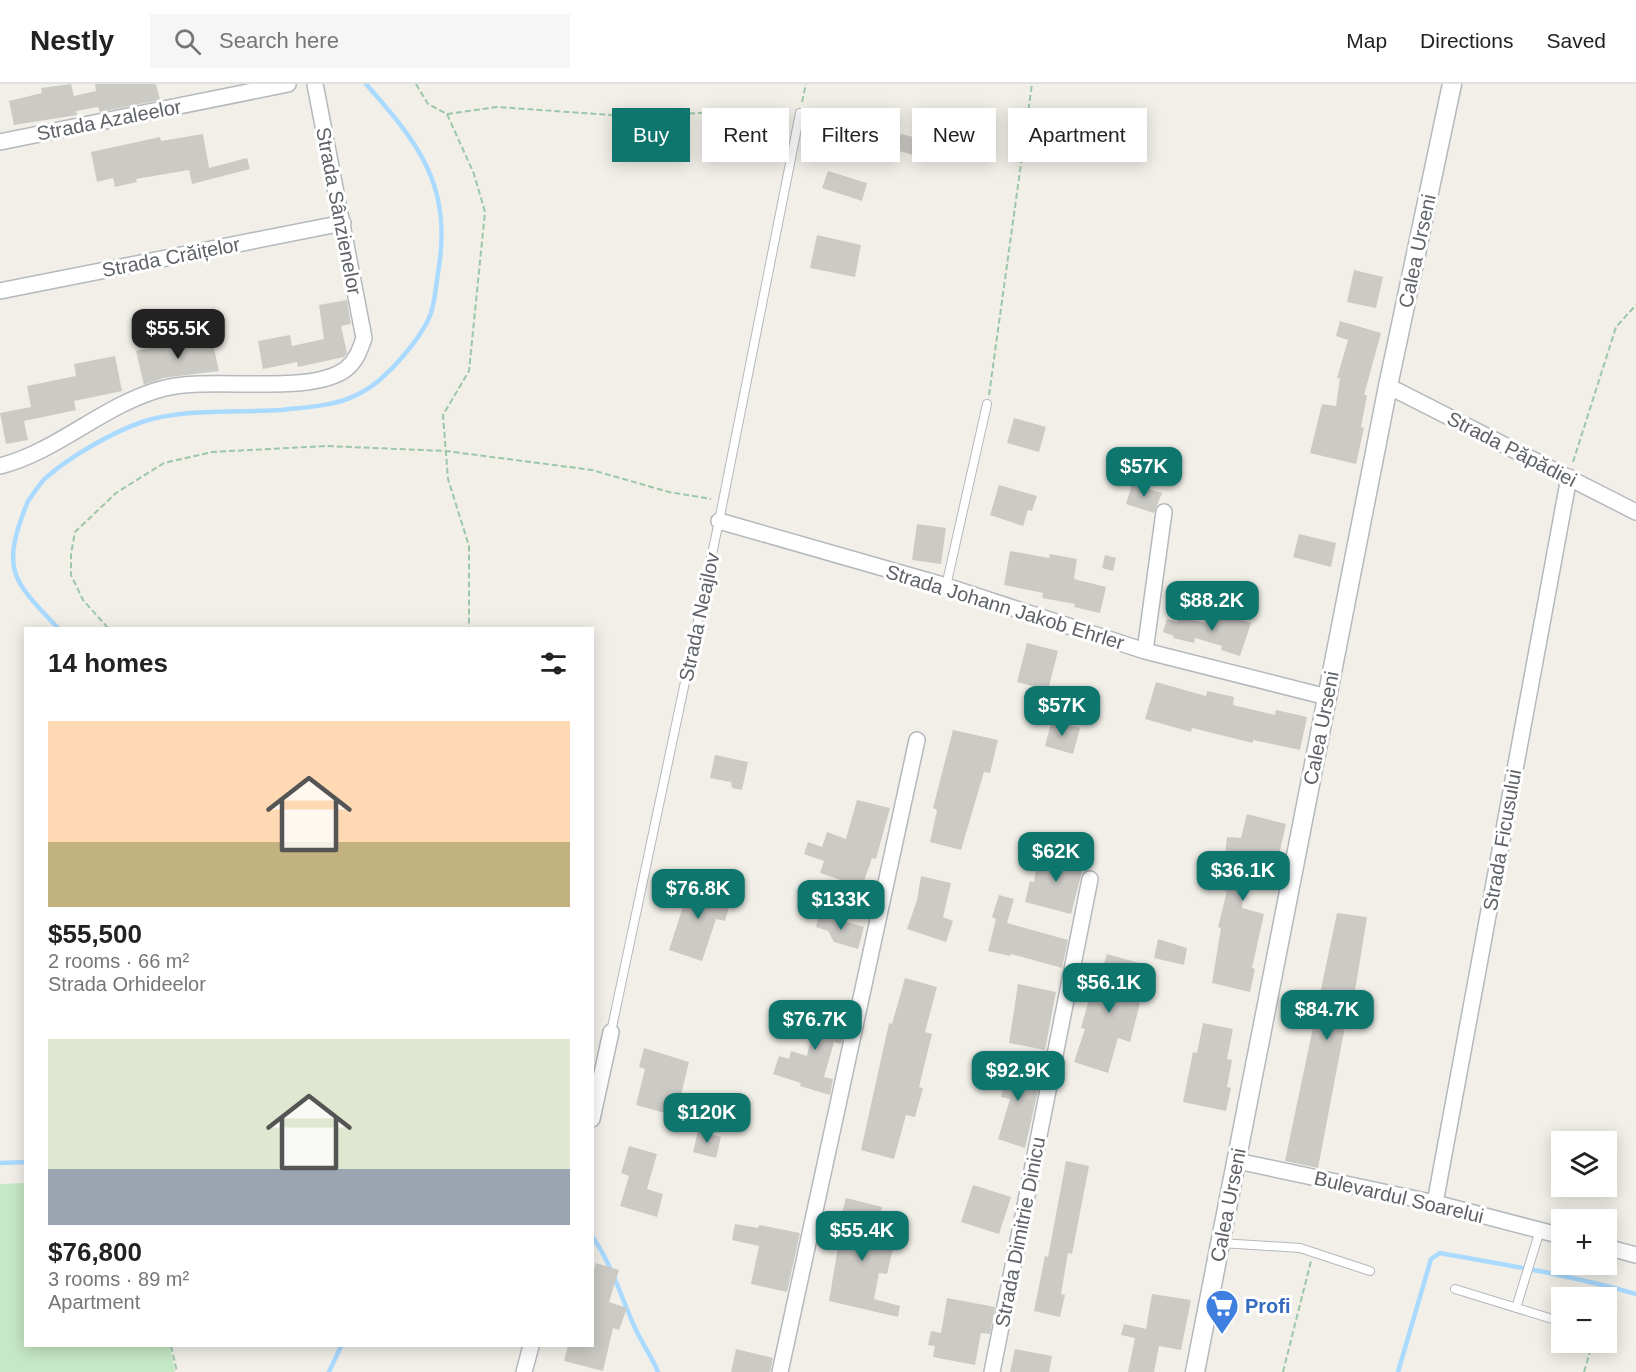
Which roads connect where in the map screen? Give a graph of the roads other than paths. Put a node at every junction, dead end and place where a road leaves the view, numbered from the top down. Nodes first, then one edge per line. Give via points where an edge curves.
1 (288, 84) edge
2 (315, 84) edge
3 (1452, 84) edge
4 (800, 113) road end
5 (0, 142) edge
6 (343, 223) junction
7 (0, 291) edge
8 (1388, 386) junction
9 (987, 404) road end
10 (2, 465) edge
11 (1569, 477) junction
12 (1164, 512) dead end
13 (1636, 512) edge
14 (719, 521) junction
15 (946, 586) junction
16 (1145, 651) junction
17 (1327, 697) junction
18 (917, 740) dead end
19 (1090, 879) dead end
20 (611, 1032) joint
21 (594, 1110) edge
22 (1237, 1161) junction
23 (1435, 1203) junction
24 (1540, 1230) junction
25 (1551, 1233) edge
26 (1221, 1242) junction
27 (1617, 1250) edge
28 (1636, 1255) edge
29 (1370, 1271) dead end
30 (1455, 1288) dead end
31 (1516, 1308) junction
32 (1551, 1319) edge
33 (531, 1347) edge
34 (524, 1372) edge
35 (780, 1372) edge
36 (992, 1372) edge
37 (1195, 1372) edge

1 - 5 street, Strada Azaleelor
2 - 6 street, Strada Sânzienelor
3 - 8 street, Calea Urseni
4 - 14 lane, Strada Neajlov
6 - 7 street, Strada Crăițelor
6 - 10 street, Strada Sânzienelor via 364,338 358,356 346,370 325,379 278,384 236,382 166,388 111,409 38,450
8 - 11 street, Strada Păpădiei
8 - 17 street, Calea Urseni
9 - 15 lane
11 - 13 street, Strada Păpădiei
11 - 23 street, Strada Ficusului
12 - 16 street
14 - 15 street, Strada Johann Jakob Ehrler
14 - 20 lane, Strada Neajlov
15 - 16 street, Strada Johann Jakob Ehrler
16 - 17 street, Strada Johann Jakob Ehrler
17 - 22 street, Calea Urseni
18 - 35 street
19 - 36 street, Strada Dimitrie Dinicu
20 - 21 street, Strada Neajlov
22 - 23 street, Bulevardul Soarelui
22 - 26 street, Calea Urseni
23 - 24 street, Bulevardul Soarelui
24 - 25 street, Bulevardul Soarelui
24 - 31 lane
26 - 29 lane via 1300,1248
26 - 37 street, Calea Urseni
27 - 28 street
30 - 31 lane
31 - 32 lane
33 - 34 street

